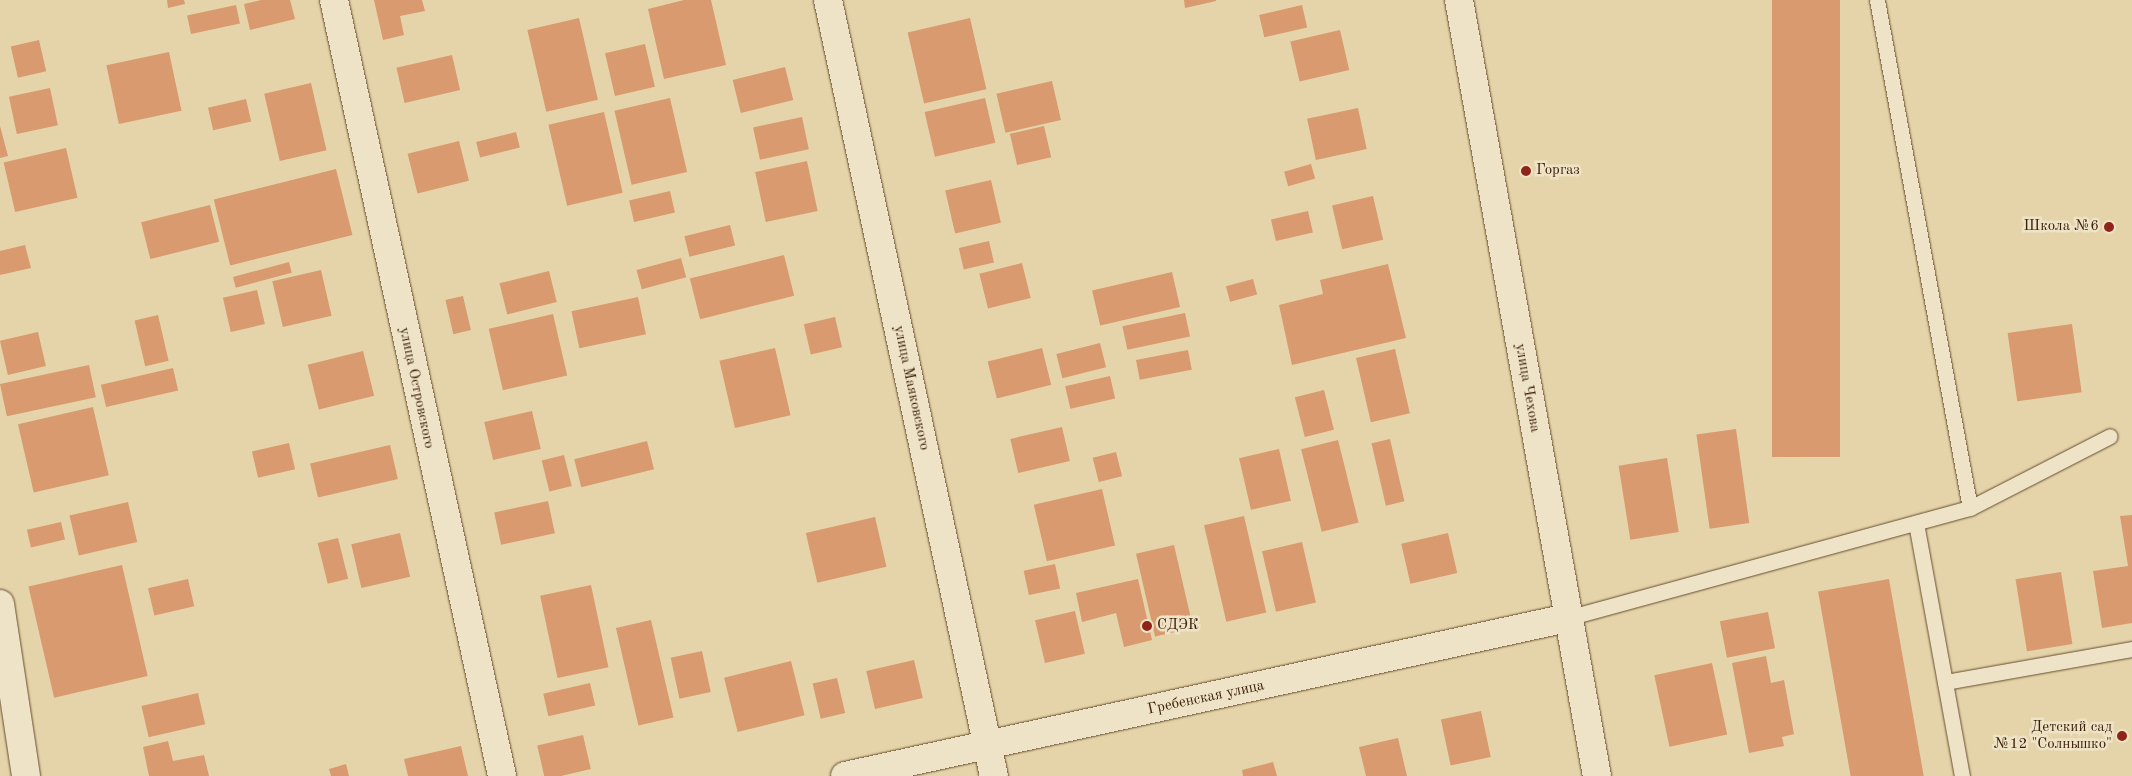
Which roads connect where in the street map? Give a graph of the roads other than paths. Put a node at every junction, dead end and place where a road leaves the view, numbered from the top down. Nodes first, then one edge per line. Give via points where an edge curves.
1 (334, 0) edge
2 (828, 0) edge
3 (1459, 0) edge
4 (1877, 0) edge
5 (2110, 436) dead end
6 (1970, 508) junction
7 (1916, 523) junction
8 (0, 604) edge
9 (1567, 618) junction
10 (2132, 649) edge
11 (1945, 682) junction
12 (988, 746) junction
13 (26, 776) edge
14 (502, 776) edge
15 (845, 776) edge
16 (994, 776) edge
17 (1597, 776) edge
18 (1962, 776) edge

1 - 14 street, улица Островского
2 - 12 street, улица Маяковского
3 - 9 street, улица Чехова
4 - 6 lane
5 - 6 lane
6 - 7 lane
7 - 9 lane
7 - 11 lane
8 - 13 street
9 - 12 street, Гребенская улица
9 - 17 street, улица Чехова
10 - 11 lane
11 - 18 lane
12 - 15 street, Гребенская улица
12 - 16 street, улица Маяковского

